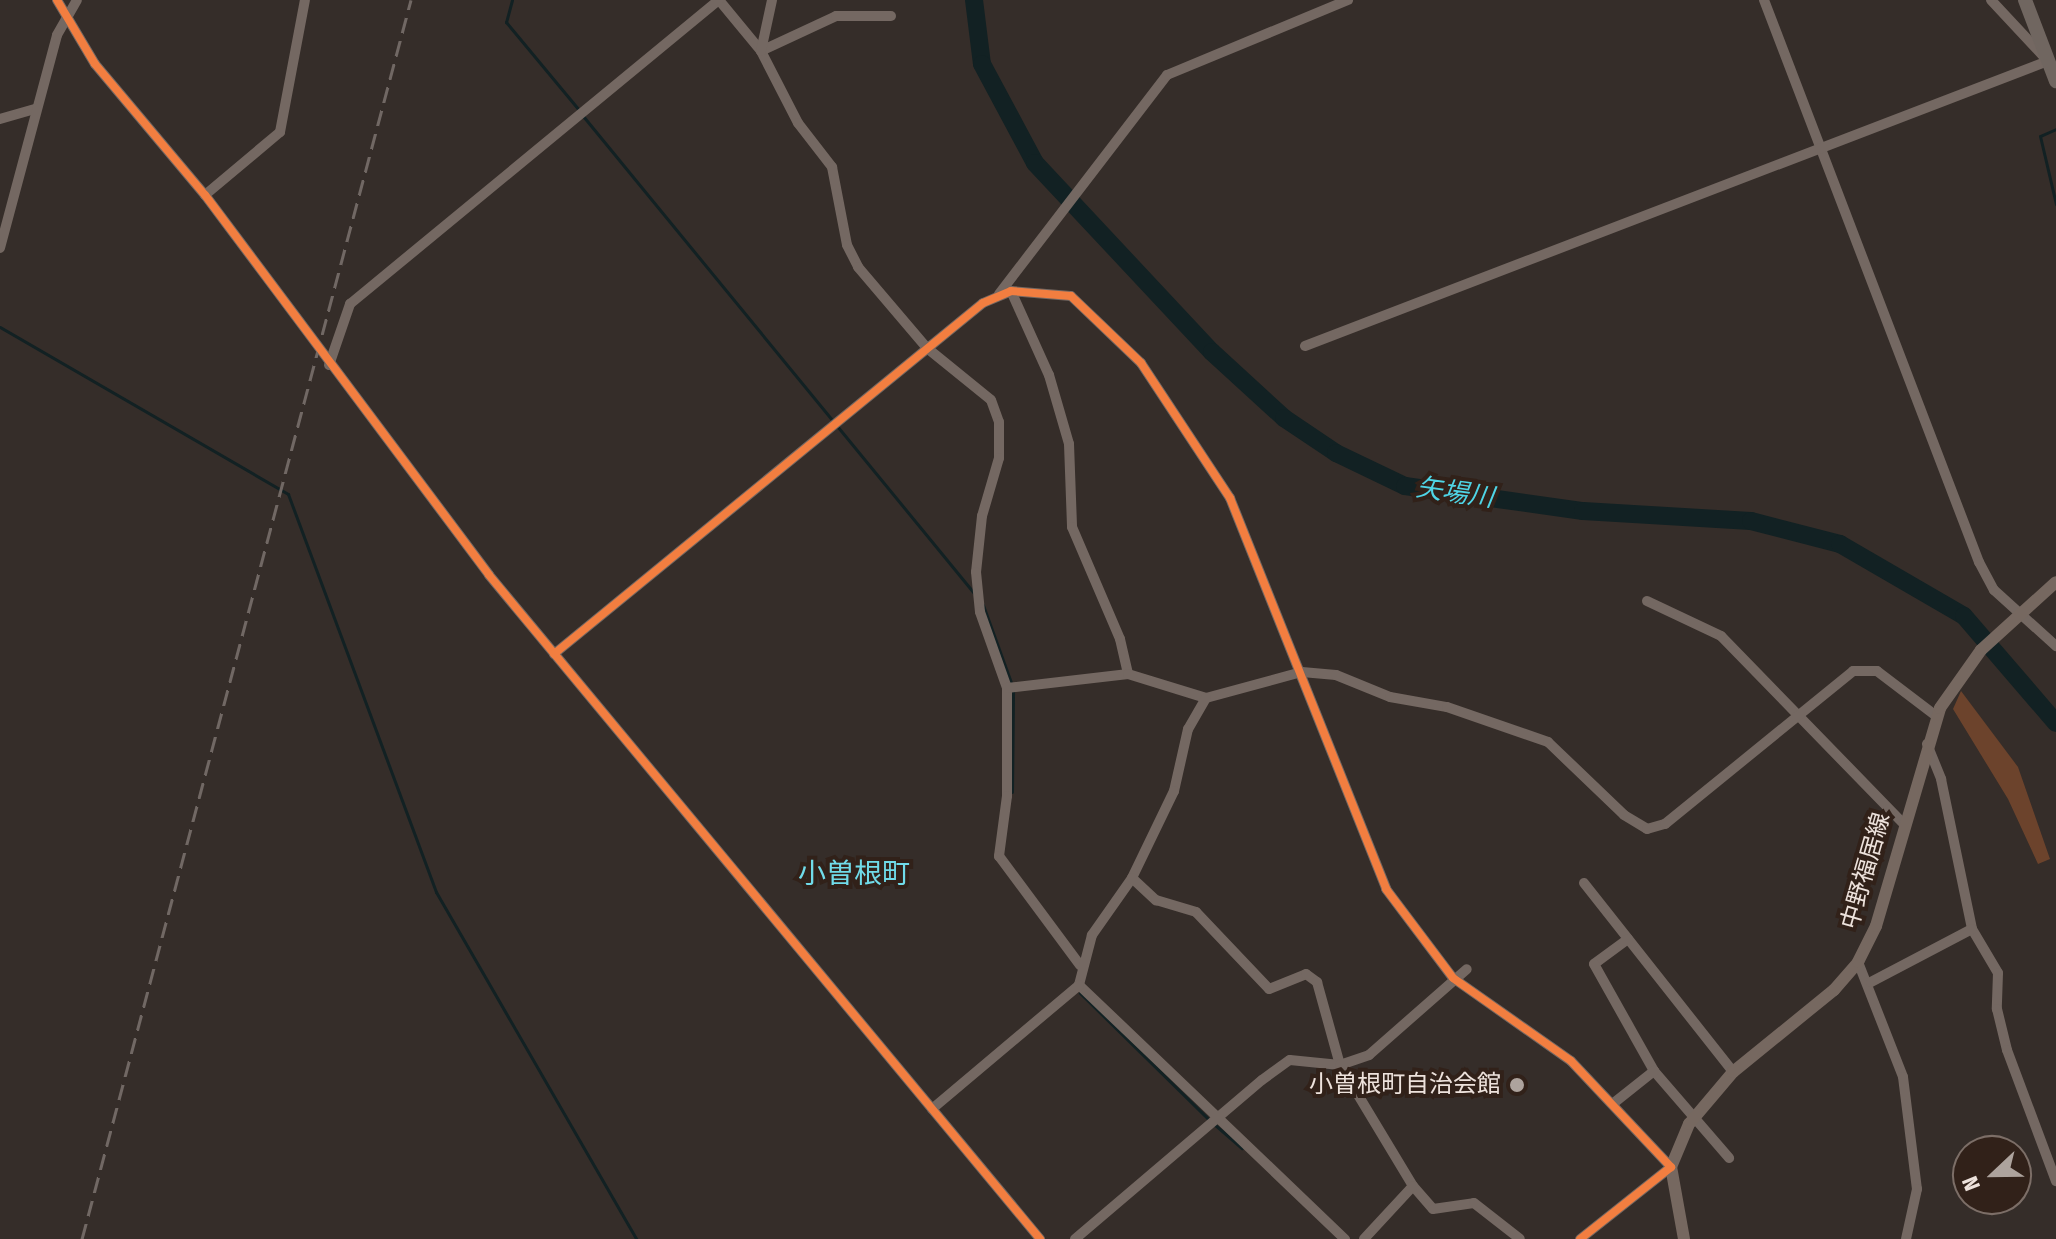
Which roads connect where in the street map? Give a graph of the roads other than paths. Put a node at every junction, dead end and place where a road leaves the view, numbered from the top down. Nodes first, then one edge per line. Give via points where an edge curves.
1 (57, 0) edge
2 (77, 0) edge
3 (305, 0) edge
4 (719, 0) edge
5 (772, 0) edge
6 (1348, 0) edge
7 (1764, 0) edge
8 (1991, 0) edge
9 (2025, 0) edge
10 (891, 16) dead end
11 (64, 18) junction
12 (761, 51) junction
13 (2052, 65) edge
14 (2056, 81) edge
15 (36, 109) junction
16 (0, 119) edge
17 (1821, 147) junction
18 (205, 195) junction
19 (0, 248) edge
20 (1011, 291) junction
21 (999, 294) junction
22 (1305, 346) dead end
23 (927, 348) junction
24 (329, 365) junction
25 (2056, 582) edge
26 (1647, 601) dead end
27 (2015, 617) junction
28 (2056, 646) edge
29 (554, 654) junction
30 (1302, 672) junction
31 (1128, 674) junction
32 (1007, 688) junction
33 (1206, 698) junction
34 (1936, 716) junction
35 (1802, 718) junction
36 (1925, 742) junction
37 (1903, 823) junction
38 (1132, 878) junction
39 (1584, 883) dead end
40 (1972, 929) junction
41 (1628, 939) junction
42 (1858, 962) junction
43 (1080, 965) junction
44 (1467, 969) dead end
45 (1453, 978) junction
46 (1871, 982) junction
47 (1079, 985) junction
48 (1340, 1065) junction
49 (1654, 1071) junction
50 (1733, 1072) junction
51 (1615, 1102) junction
52 (932, 1109) junction
53 (1697, 1114) junction
54 (1217, 1121) junction
55 (1729, 1158) dead end
56 (1671, 1167) junction
57 (2056, 1181) edge
58 (1413, 1186) junction
59 (1040, 1239) edge
60 (1075, 1239) edge
61 (1345, 1239) edge
62 (1364, 1239) edge
63 (1520, 1239) edge
64 (1580, 1239) edge
65 (1684, 1239) edge
66 (1906, 1239) edge

1 - 11 street
2 - 11 street
3 - 18 street via 280,132
4 - 12 street
4 - 24 street via 350,304
5 - 12 street
6 - 21 street via 1173,70
7 - 17 street
8 - 13 street
9 - 13 highway
10 - 12 street via 836,16
11 - 15 street
11 - 18 street
12 - 23 street via 798,123 832,167 852,257
13 - 14 highway
13 - 17 street
15 - 16 street
15 - 19 street
17 - 22 street
17 - 27 street via 1979,562
18 - 24 street
20 - 21 street
20 - 30 street via 1071,296 1141,363 1230,498
20 - 31 street via 1049,375 1069,444 1072,527 1120,639
21 - 23 street
23 - 29 street
23 - 32 street via 981,390 999,422 999,458 982,516 976,594
24 - 29 street
25 - 27 main road, 中野福居線
26 - 35 street via 1721,636
27 - 28 street
27 - 34 main road, 中野福居線 via 1954,681
29 - 52 street
30 - 33 street
30 - 35 street via 1336,675 1390,697 1447,707 1548,742 1624,815 1647,829 1665,824
30 - 45 street via 1360,812 1378,878
31 - 32 street
31 - 33 street
32 - 43 street via 1007,796 999,856
33 - 38 street via 1188,729 1174,791
34 - 35 street via 1877,671 1853,671
34 - 36 main road, 中野福居線
35 - 37 street
36 - 37 main road, 中野福居線
36 - 40 street via 1941,779
37 - 42 main road, 中野福居線 via 1876,926
38 - 43 street
38 - 48 street via 1156,900 1196,912 1269,989 1306,974 1317,982
39 - 41 street
40 - 46 street
40 - 57 street via 1998,973 2000,1027
41 - 49 street via 1594,964
41 - 50 street
42 - 46 street
42 - 50 main road, 中野福居線 via 1834,990
43 - 47 street
44 - 45 street
45 - 48 street via 1369,1055
45 - 51 street via 1571,1061
46 - 66 street via 1903,1077 1913,1133 1917,1200
47 - 52 street
47 - 54 street
48 - 54 street via 1290,1060
48 - 58 street
49 - 51 street
49 - 53 street
50 - 53 main road, 中野福居線
51 - 56 street
52 - 59 street
53 - 55 street
53 - 56 main road, 中野福居線
54 - 60 street
54 - 61 street
56 - 64 street
56 - 65 main road
58 - 62 street
58 - 63 street via 1433,1209 1474,1203

